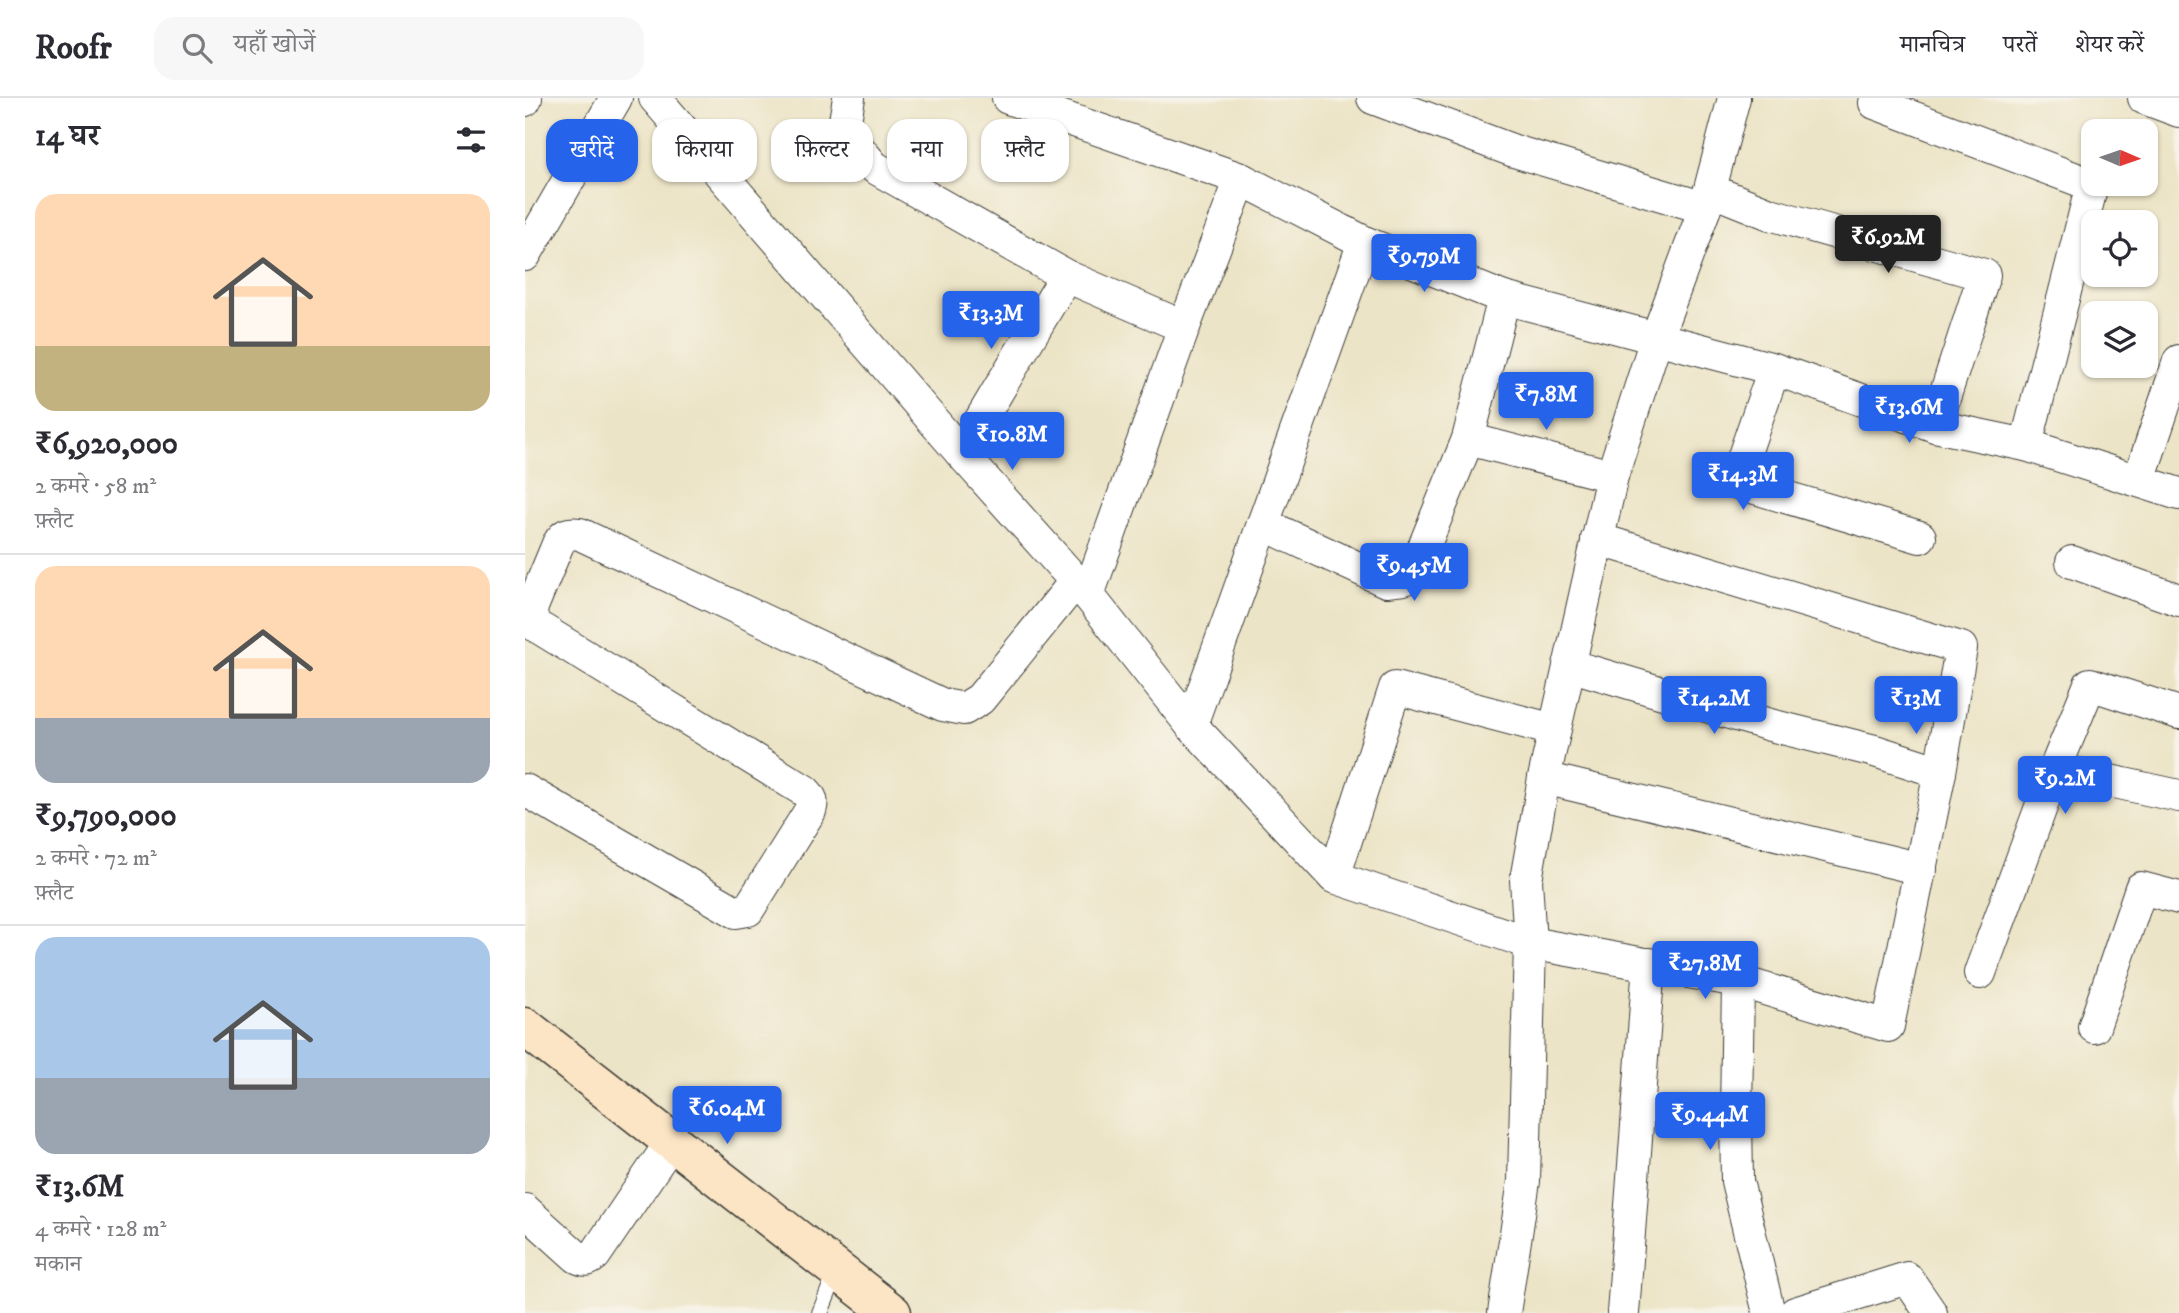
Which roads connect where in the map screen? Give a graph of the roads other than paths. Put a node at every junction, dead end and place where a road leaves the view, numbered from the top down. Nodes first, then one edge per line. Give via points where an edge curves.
1 (616, 98) edge
2 (655, 98) edge
3 (849, 98) edge
4 (1008, 98) edge
5 (1373, 98) edge
6 (1734, 98) edge
7 (2144, 98) edge
8 (1875, 103) dead end
9 (2178, 107) edge
10 (1241, 178) junction
11 (1708, 199) junction
12 (1364, 242) junction
13 (525, 255) edge
14 (1066, 276) junction
15 (1504, 298) junction
16 (1184, 327) junction
17 (1657, 339) junction
18 (2179, 361) edge
19 (1774, 369) junction
20 (1935, 426) junction
21 (1468, 439) junction
22 (2026, 445) junction
23 (961, 453) junction
24 (1612, 476) junction
25 (2139, 480) junction
26 (2179, 494) edge
27 (1263, 524) junction
28 (1920, 537) dead end
29 (1597, 538) junction
30 (2072, 562) dead end
31 (1082, 589) junction
32 (2179, 600) edge
33 (529, 622) edge
34 (1569, 664) junction
35 (2179, 713) edge
36 (1191, 724) junction
37 (1554, 730) junction
38 (2055, 768) junction
39 (1940, 772) junction
40 (1544, 778) junction
41 (525, 790) edge
42 (2179, 796) edge
43 (1921, 869) junction
44 (1334, 877) junction
45 (2179, 898) edge
46 (1530, 943) junction
47 (1649, 964) junction
48 (1980, 973) dead end
49 (1738, 981) junction
50 (525, 1027) edge
51 (2094, 1027) dead end
52 (672, 1141) junction
53 (525, 1210) edge
54 (837, 1270) junction
55 (820, 1313) edge
56 (892, 1313) edge
57 (1504, 1313) edge
58 (1623, 1313) edge
59 (1769, 1313) edge
60 (1795, 1313) edge
61 (1931, 1313) edge

1 - 13 street
2 - 23 street
3 - 14 street via 848,136 874,167
4 - 10 street
5 - 11 street via 1514,151
6 - 11 street
7 - 9 street
8 - 22 street via 2091,185
10 - 12 street
10 - 16 street
11 - 17 street
11 - 20 street via 1985,275
12 - 15 street
12 - 27 street
14 - 16 street
14 - 23 street
15 - 17 street
15 - 21 street
16 - 31 street
17 - 19 street
17 - 24 street
18 - 25 street
19 - 20 street
19 - 28 street via 1735,482
20 - 22 street
21 - 24 street
21 - 27 street via 1415,569 1404,579 1386,581
22 - 25 street
23 - 31 street
24 - 29 street
25 - 26 street
27 - 36 street
29 - 34 street
29 - 39 street via 1961,649
30 - 32 street
31 - 33 street via 980,699 964,709 943,705 570,532 558,544
31 - 36 street
33 - 41 street via 805,791 812,805 748,910 736,912
34 - 37 street
34 - 39 street
35 - 38 street via 2089,684
36 - 44 street
37 - 40 street
37 - 44 street via 1395,688
38 - 42 street
38 - 48 street
39 - 43 street
40 - 43 street
40 - 46 street via 1526,880
43 - 49 street via 1888,1026
44 - 46 street
45 - 51 street via 2141,888
46 - 47 street
46 - 57 street via 1524,1181
47 - 49 street
47 - 58 street
49 - 59 street via 1737,1181
50 - 52 street
52 - 53 street via 590,1259 577,1257
52 - 54 street
54 - 55 lane
54 - 56 street
60 - 61 street via 1907,1278

